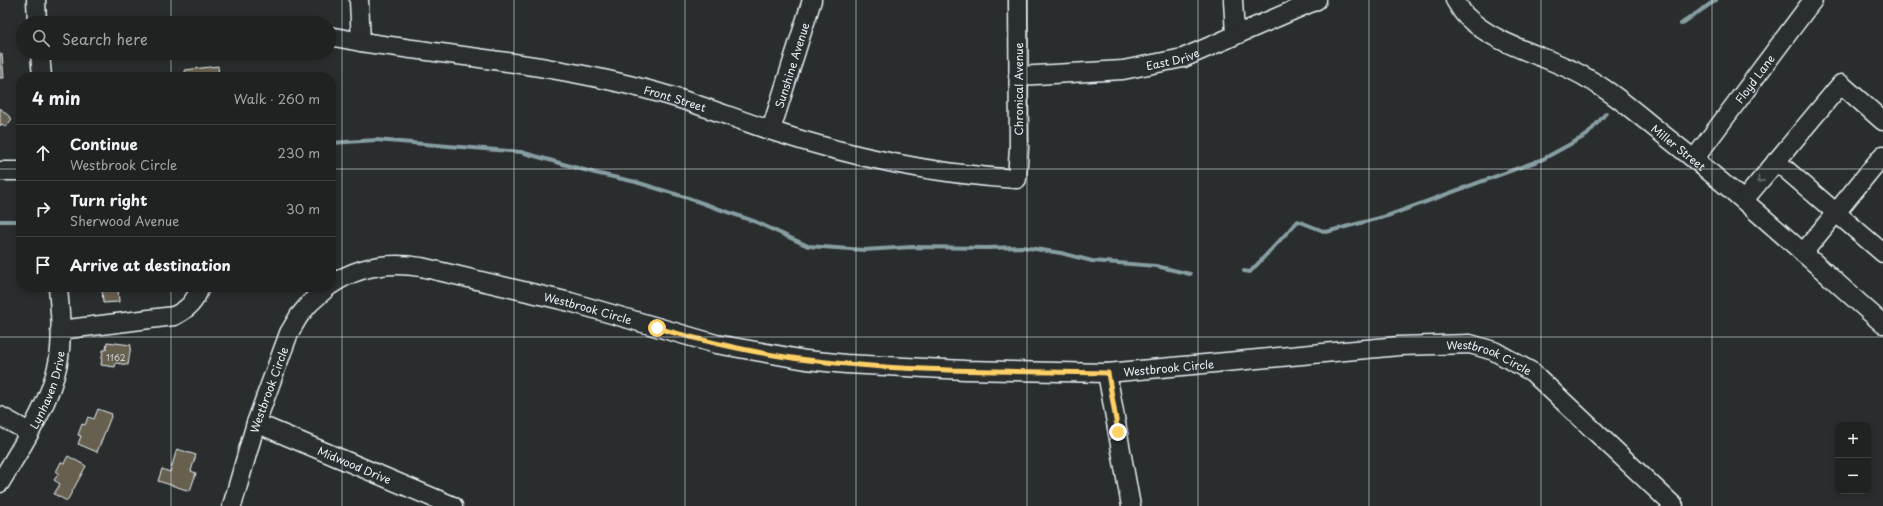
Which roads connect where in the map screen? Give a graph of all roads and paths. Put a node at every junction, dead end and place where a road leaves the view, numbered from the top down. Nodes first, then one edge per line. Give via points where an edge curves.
1 (36, 0) edge
2 (359, 0) edge
3 (812, 0) edge
4 (1018, 0) edge
5 (1233, 0) edge
6 (1317, 0) edge
7 (1455, 0) edge
8 (1813, 0) edge
9 (37, 16) edge
10 (1235, 34) junction
11 (336, 37) edge
12 (361, 42) junction
13 (41, 60) edge
14 (42, 72) edge
15 (1018, 76) junction
16 (1883, 121) edge
17 (771, 130) junction
18 (1883, 155) edge
19 (1695, 158) junction
20 (1776, 160) junction
21 (0, 171) edge
22 (16, 171) edge
23 (1017, 178) joint
24 (1744, 200) junction
25 (1835, 213) junction
26 (1803, 253) junction
27 (1883, 254) edge
28 (336, 282) edge
29 (58, 292) edge
30 (198, 292) edge
31 (322, 292) edge
32 (1883, 324) edge
33 (60, 330) junction
34 (1108, 373) junction
35 (0, 416) edge
36 (256, 423) junction
37 (29, 432) junction
38 (0, 483) edge
39 (232, 506) edge
40 (453, 506) edge
41 (1131, 506) edge
42 (1674, 506) edge

1 - 9 street
2 - 12 street
3 - 17 street, Sunshine Avenue
4 - 15 street, Chronical Avenue
5 - 10 street
6 - 10 street, East Drive
7 - 19 street, Miller Street via 1466,17 1480,28 1587,77
8 - 19 street, Floyd Lane
10 - 15 street, East Drive via 1183,58 1123,70
11 - 12 street, Front Street
12 - 17 street, Front Street via 600,78 670,96
13 - 14 street
15 - 23 street, Chronical Avenue
16 - 20 street via 1841,84
17 - 23 street, Front Street via 892,164 973,176
18 - 25 street
19 - 24 street, Miller Street
20 -> 24 street
20 - 25 street
21 - 22 street
24 - 26 street, Miller Street
25 - 26 street
25 - 27 street
26 - 32 street, Miller Street
28 - 34 street, Westbrook Circle via 362,269 404,265 570,302 716,344 806,360 965,370
29 - 33 street, Lynhaven Drive
30 - 33 street via 188,308 174,316
31 - 36 street, Westbrook Circle via 299,316 288,333
33 - 37 street, Lynhaven Drive via 55,378
34 - 41 street
34 - 42 street, Westbrook Circle via 1399,346 1470,344 1494,351 1532,372
35 - 37 street
36 - 39 street, Westbrook Circle
36 - 40 street, Midwood Drive
37 - 38 street, Lynhaven Drive

